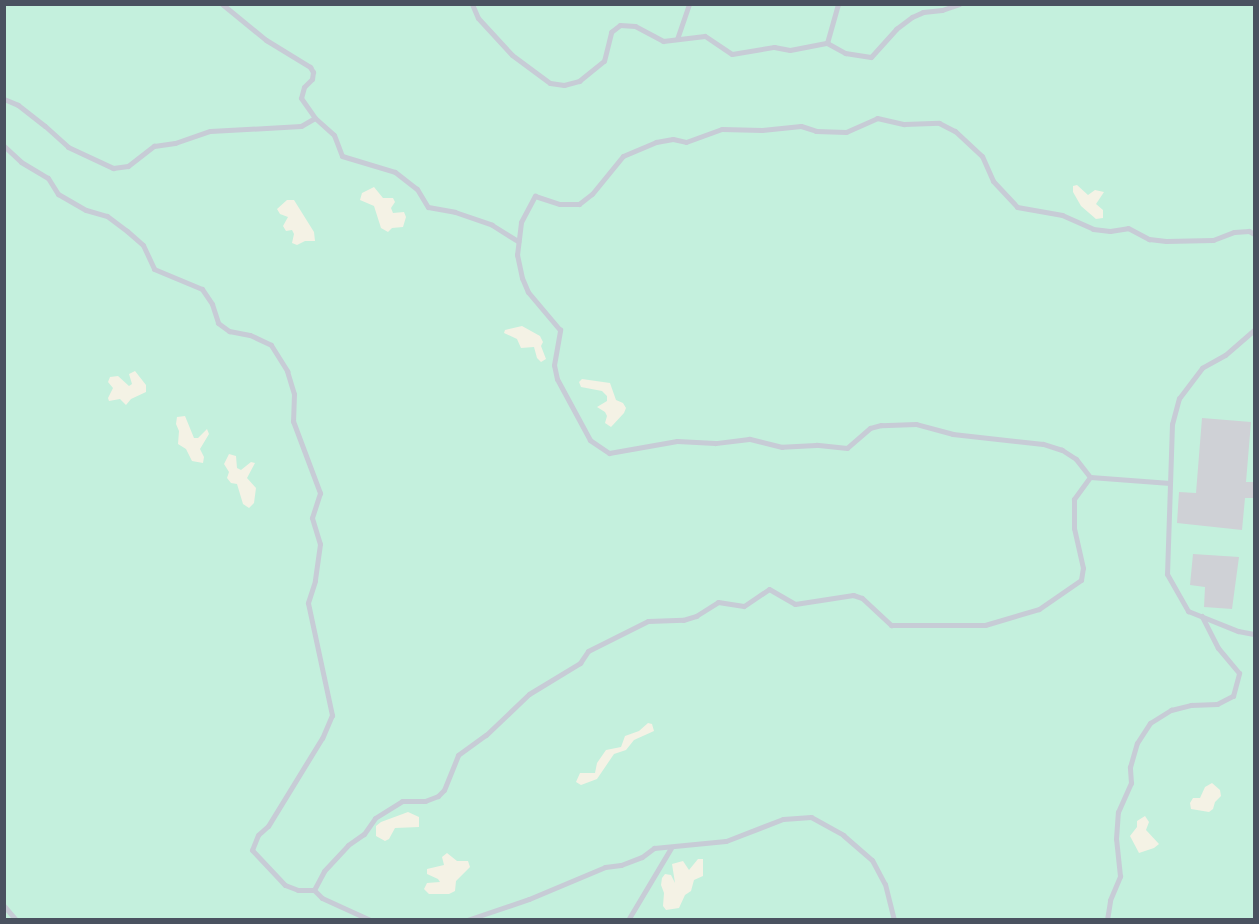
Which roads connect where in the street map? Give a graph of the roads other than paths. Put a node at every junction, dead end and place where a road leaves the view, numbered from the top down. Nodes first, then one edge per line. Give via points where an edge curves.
1 (222, 4) edge
2 (472, 4) edge
3 (688, 4) edge
4 (838, 4) edge
5 (959, 4) edge
6 (677, 39) junction
7 (828, 43) junction
8 (4, 99) edge
9 (315, 118) junction
10 (4, 146) edge
11 (1254, 234) edge
12 (518, 241) junction
13 (1254, 330) edge
14 (1090, 477) junction
15 (1170, 483) junction
16 (1202, 616) junction
17 (1254, 634) edge
18 (671, 848) junction
19 (314, 890) junction
20 (4, 906) edge
21 (16, 920) edge
22 (370, 920) edge
23 (467, 920) edge
24 (628, 920) edge
25 (894, 920) edge
26 (1107, 920) edge

1 - 9 lane via 266,40 310,67 312,78 301,98
2 - 6 lane via 478,18 512,55 550,83 564,85 593,72 604,61 612,32 620,26 635,26 663,41
3 - 6 lane
4 - 7 lane
5 - 7 lane via 912,17 871,57 845,52
6 - 7 lane via 705,36 732,54
8 - 9 lane via 18,105 68,147 113,168 128,166 154,146 210,131 301,126
9 - 12 lane via 334,135 342,156 396,172 417,189 428,207 492,225
10 - 19 lane via 48,178 58,194 106,216 127,231 143,245 154,269 202,289 218,323 229,331 271,345 287,371 294,394 292,421 320,493 312,518 320,544 308,603 332,715 322,738 252,850 285,885
11 - 12 lane via 1234,232 1213,240 1166,241 1149,239 1128,228 1093,229 1062,215 1017,207 993,181 982,156 955,131 939,123 903,124 877,118 846,132 801,126 722,129 686,142 673,139 635,149 623,156 579,204 560,204 535,196 521,222
12 - 14 lane via 517,255 528,292 560,330 554,365 556,379 590,440 609,453 677,441 715,443 749,439 782,447 847,448 870,428 916,424 953,434 1043,444 1076,459
13 - 15 lane via 1225,355 1202,368 1179,398 1172,424
14 - 15 lane
14 - 19 lane via 1074,499 1074,528 1083,568 1081,580 1039,609 985,625 891,625 862,598 795,604 769,589 744,606 718,602 683,620 648,621 588,651 580,663 529,694 486,735 458,755 438,796 425,801 402,801 375,818 364,834 324,871
15 - 16 lane via 1167,574 1188,611
16 - 17 lane via 1238,632
16 - 26 lane via 1218,648 1239,673 1233,696 1217,704 1171,710 1150,723 1137,743 1130,767 1131,783 1118,812 1120,876
18 - 23 lane via 654,848 632,861 605,867
18 - 24 lane
18 - 25 lane via 726,841 783,819 811,817 843,835 872,860 885,884
19 - 22 lane via 322,898
20 - 21 lane

